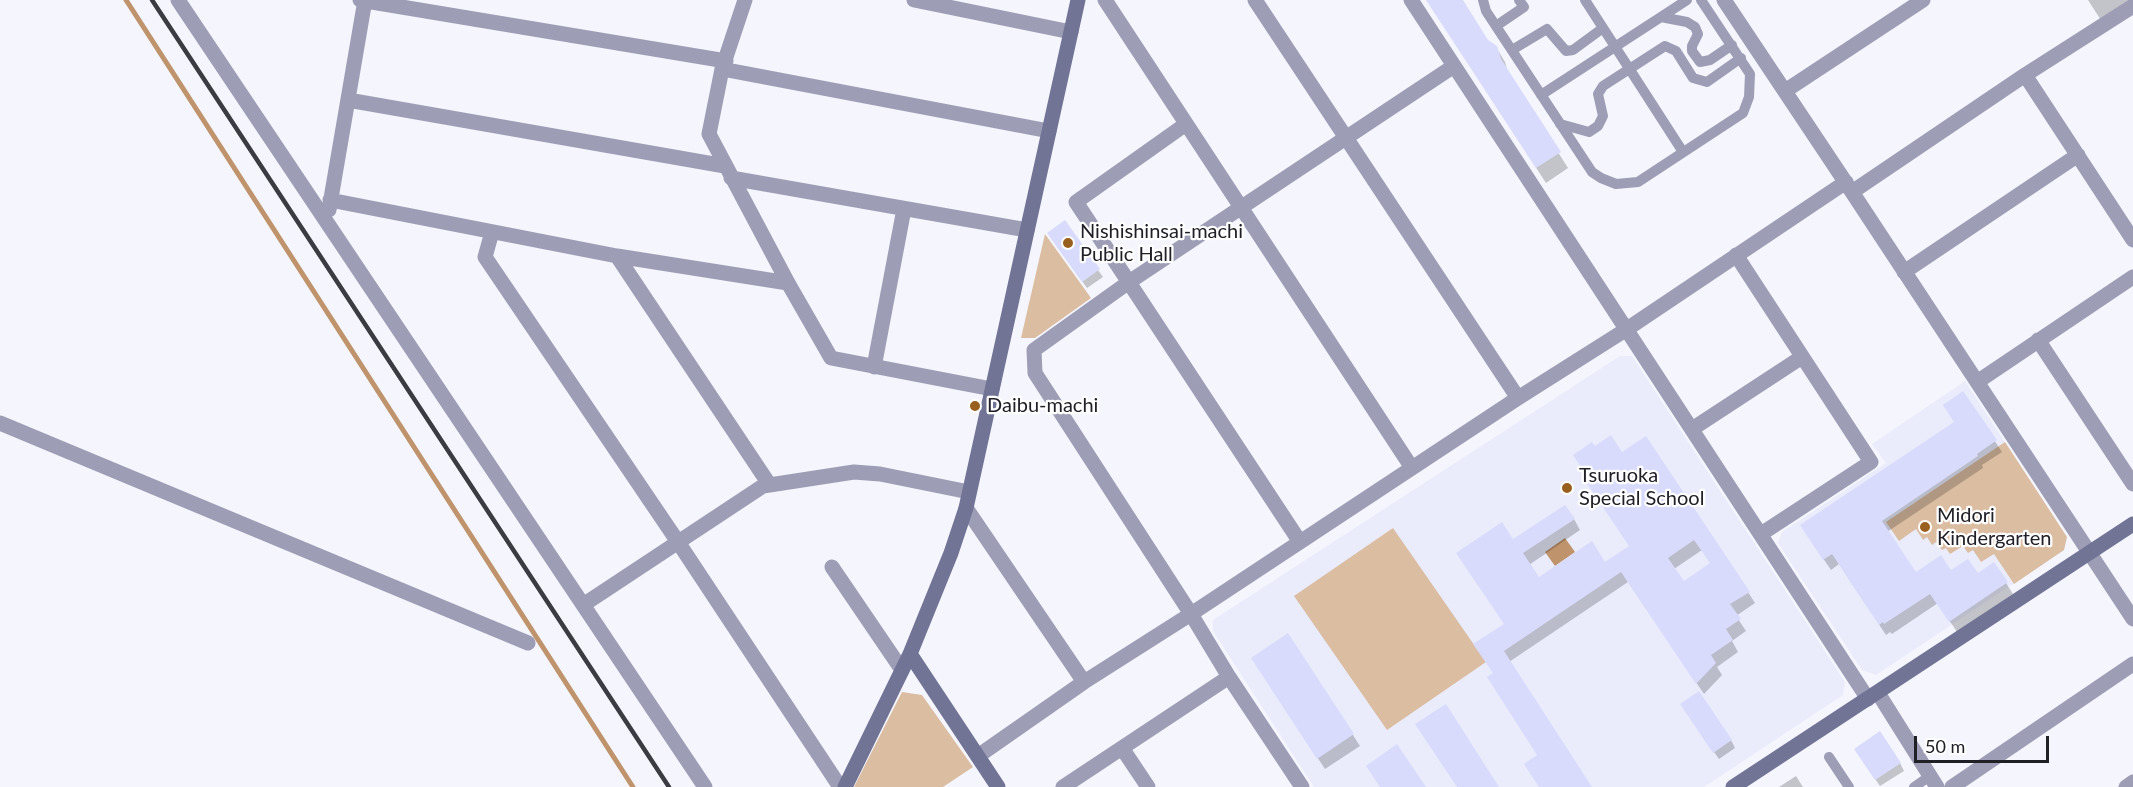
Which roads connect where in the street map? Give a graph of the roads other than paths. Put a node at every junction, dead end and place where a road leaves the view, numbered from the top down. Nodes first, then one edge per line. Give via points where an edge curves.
1 (178, 0) edge
2 (364, 0) edge
3 (745, 0) edge
4 (914, 0) edge
5 (1078, 0) edge
6 (1105, 0) edge
7 (1255, 0) edge
8 (1411, 0) edge
9 (1481, 0) edge
10 (1519, 0) edge
11 (1585, 0) edge
12 (1687, 0) edge
13 (1701, 0) edge
14 (1724, 0) edge
15 (1923, 0) edge
16 (2133, 6) edge
17 (1661, 17) junction
18 (1496, 26) junction
19 (1603, 28) junction
20 (1071, 32) junction
21 (1732, 45) junction
22 (1615, 47) junction
23 (1512, 50) junction
24 (1741, 58) junction
25 (724, 65) junction
26 (1454, 66) junction
27 (1629, 69) junction
28 (2025, 75) junction
29 (1785, 91) junction
30 (1541, 95) junction
31 (348, 100) junction
32 (1186, 124) junction
33 (1560, 124) junction
34 (1049, 131) junction
35 (1347, 138) junction
36 (1683, 152) junction
37 (2078, 155) junction
38 (728, 172) junction
39 (1849, 187) junction
40 (330, 200) junction
41 (904, 209) junction
42 (1241, 209) junction
43 (327, 221) junction
44 (1027, 230) junction
45 (492, 232) junction
46 (2133, 240) edge
47 (1736, 255) junction
48 (617, 256) junction
49 (1904, 272) junction
50 (2133, 277) edge
51 (1129, 282) junction
52 (788, 283) junction
53 (1627, 329) junction
54 (2038, 340) junction
55 (1802, 357) junction
56 (874, 367) junction
57 (1977, 382) junction
58 (992, 389) junction
59 (1518, 398) junction
60 (0, 423) edge
61 (1692, 429) junction
62 (1413, 468) junction
63 (769, 484) junction
64 (2133, 484) edge
65 (969, 492) junction
66 (966, 508) junction
67 (2133, 524) edge
68 (1761, 534) junction
69 (678, 542) junction
70 (1300, 542) junction
71 (2089, 553) junction
72 (832, 567) dead end
73 (583, 605) junction
74 (1191, 614) junction
75 (2133, 620) edge
76 (528, 643) dead end
77 (910, 654) junction
78 (2133, 664) edge
79 (902, 670) junction
80 (1229, 677) junction
81 (1084, 682) junction
82 (1873, 696) junction
83 (1122, 748) junction
84 (978, 756) junction
85 (1829, 758) dead end
86 (1934, 782) edge
87 (2133, 782) edge
88 (705, 787) edge
89 (840, 787) edge
90 (845, 787) edge
91 (998, 787) edge
92 (1063, 787) edge
93 (1148, 787) edge
94 (1302, 787) edge
95 (1733, 787) edge
96 (1849, 787) edge
97 (1914, 787) edge
98 (1952, 787) edge
99 (2126, 787) edge

1 - 43 street
2 - 25 street
2 - 31 street
3 - 25 street
4 - 20 street
5 - 20 street
6 - 32 street
7 - 35 street
8 - 26 street
9 - 18 lane
10 - 18 lane via 1524,7
11 - 19 lane
12 - 17 lane
13 - 21 lane
14 - 29 street
15 - 29 street
16 - 28 street
17 - 21 lane via 1688,21 1695,27 1698,34 1692,51 1700,62
17 - 22 lane
18 - 23 lane
19 - 22 lane
19 - 23 lane via 1573,50 1566,51 1547,29
20 - 34 street
21 - 24 lane
22 - 27 lane
22 - 30 lane
23 - 30 lane
24 - 27 lane via 1707,82 1693,78 1676,51 1665,46
24 - 36 lane via 1750,74 1749,97 1743,113
25 - 34 street
25 - 38 street via 709,135
26 - 35 street
26 - 53 street
27 - 33 lane via 1603,86 1598,94 1603,116 1598,126 1589,132
27 - 36 lane
28 - 37 street
28 - 39 street
29 - 39 street
30 - 33 lane
31 - 38 street
31 - 40 street
32 - 42 street
32 - 51 street via 1076,202
33 - 36 lane via 1593,172 1617,184 1638,182
34 - 44 street
35 - 42 street
35 - 59 street
37 - 46 street
37 - 49 street
38 - 41 street
38 - 52 street
39 - 47 street
39 - 49 street
40 - 43 street
40 - 45 street
41 - 44 street
41 - 56 street
42 - 51 street
42 - 62 street
43 - 73 street
44 - 58 street
45 - 48 street
45 - 69 street via 485,257
47 - 53 street
47 - 55 street
48 - 52 street
48 - 63 street
49 - 57 street
50 - 54 street
51 - 70 street
51 - 74 street via 1034,350 1035,373
52 - 56 street via 831,358
53 - 59 street
53 - 61 street
54 - 57 street
54 - 64 street
55 - 61 street
55 - 68 street via 1871,462
56 - 58 street
57 - 71 street
58 - 65 street
59 - 62 street
60 - 76 street
61 - 68 street
62 - 70 street
63 - 65 street via 863,473
63 - 69 street
65 - 66 street
66 - 77 street
66 - 81 street
67 - 71 street
68 - 82 street
69 - 73 street
69 - 89 street
70 - 74 street
71 - 75 street
71 - 82 street
72 - 79 street
73 - 88 street
74 - 80 street
74 - 81 street
77 - 79 street
77 - 84 street
78 - 98 street
79 - 90 street
80 - 83 street
80 - 94 street
81 - 84 street
82 - 86 street
82 - 95 street
83 - 92 street
83 - 93 street
84 - 91 street
85 - 96 lane
86 - 97 lane
87 - 99 street

